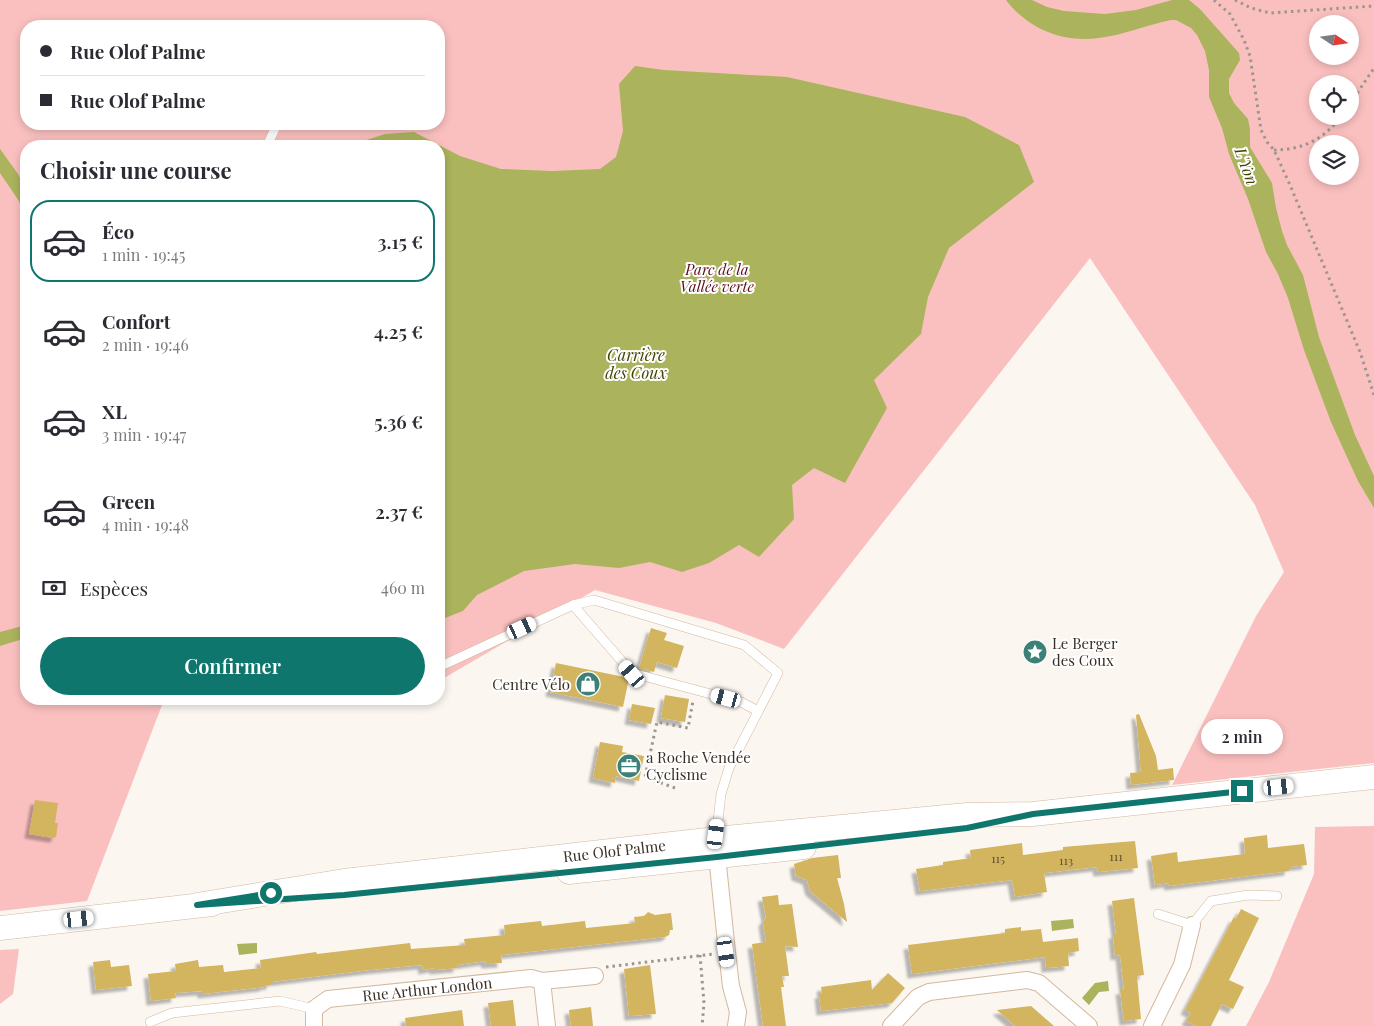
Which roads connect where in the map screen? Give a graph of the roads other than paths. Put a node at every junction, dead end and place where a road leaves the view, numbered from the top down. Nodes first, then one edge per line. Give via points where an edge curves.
1 (572, 605) junction
2 (445, 664) edge
3 (758, 711) junction
4 (1374, 777) edge
5 (716, 848) junction
6 (1277, 896) dead end
7 (1158, 914) dead end
8 (1192, 925) junction
9 (0, 928) edge
10 (594, 976) road end
11 (542, 981) junction
12 (731, 986) junction
13 (314, 1009) junction
14 (150, 1022) dead end
15 (314, 1026) edge
16 (546, 1026) edge
17 (725, 1026) edge
18 (736, 1026) edge
19 (891, 1026) edge
20 (1088, 1026) edge
21 (1152, 1026) edge

1 - 2 lane
1 - 3 lane via 632,674 741,702
1 - 3 lane via 594,600 744,645 778,673
3 - 5 lane via 729,768 721,794
4 - 5 main road, Rue Olof Palme via 1033,814 967,828
5 - 9 main road, Rue Olof Palme via 344,895 197,905
5 - 12 street
6 - 8 lane via 1248,895 1211,901
7 - 8 lane
8 - 21 street via 1182,965
10 - 11 street, Rue Arthur London
11 - 13 street, Rue Arthur London via 531,978 328,999
11 - 16 street
12 - 17 street
12 - 18 street via 738,1012
13 - 14 lane via 280,1001 172,1013
13 - 15 street
19 - 20 street via 918,996 929,992 1027,980 1039,983

